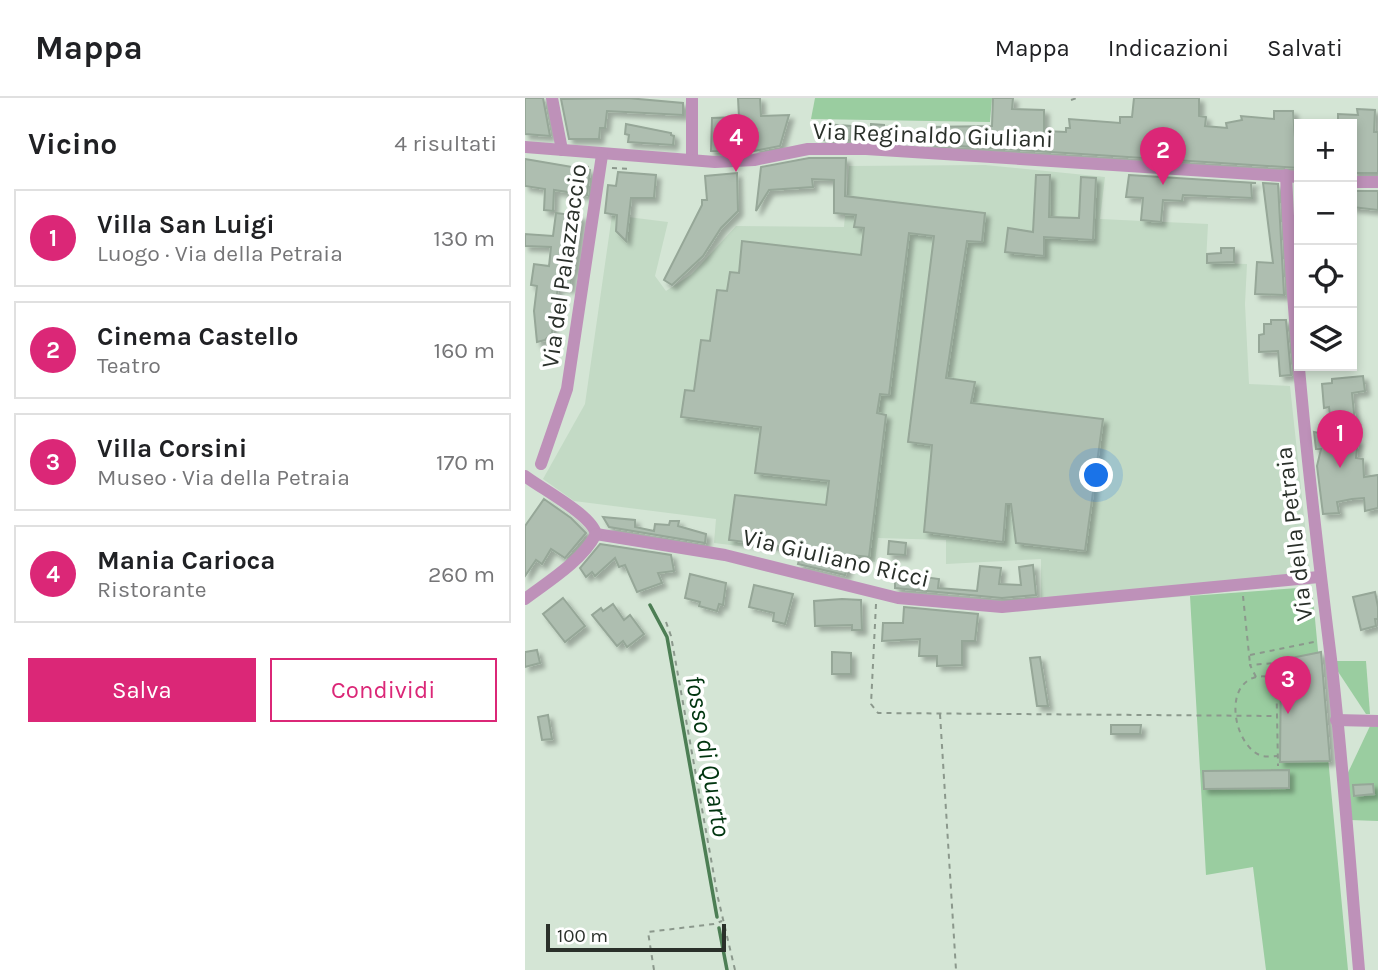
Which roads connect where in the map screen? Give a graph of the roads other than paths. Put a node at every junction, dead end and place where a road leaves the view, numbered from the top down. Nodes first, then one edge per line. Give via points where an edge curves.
1 (552, 98) edge
2 (692, 98) edge
3 (525, 147) edge
4 (562, 150) junction
5 (602, 155) junction
6 (692, 160) junction
7 (1293, 176) edge
8 (1357, 182) edge
9 (1378, 183) edge
10 (541, 464) dead end
11 (527, 483) edge
12 (596, 534) junction
13 (1319, 577) junction
14 (525, 599) edge
15 (1336, 720) junction
16 (1378, 721) edge
17 (1359, 970) edge

1 - 4 street
2 - 6 street
3 - 4 street, Via Reginaldo Giuliani
4 - 5 street, Via Reginaldo Giuliani
5 - 6 street, Via Reginaldo Giuliani
5 - 10 street, Via del Palazzaccio via 567,389
6 - 7 street, Via Reginaldo Giuliani via 744,162 808,149 866,149
7 - 13 street, Via della Petraia via 1301,402
8 - 9 street
11 - 12 street via 584,517
12 - 13 street, Via Giuliano Ricci via 725,555 917,601 1021,607
12 - 14 street via 565,568
13 - 15 street, Via della Petraia
15 - 16 street
15 - 17 street, Via della Petraia

